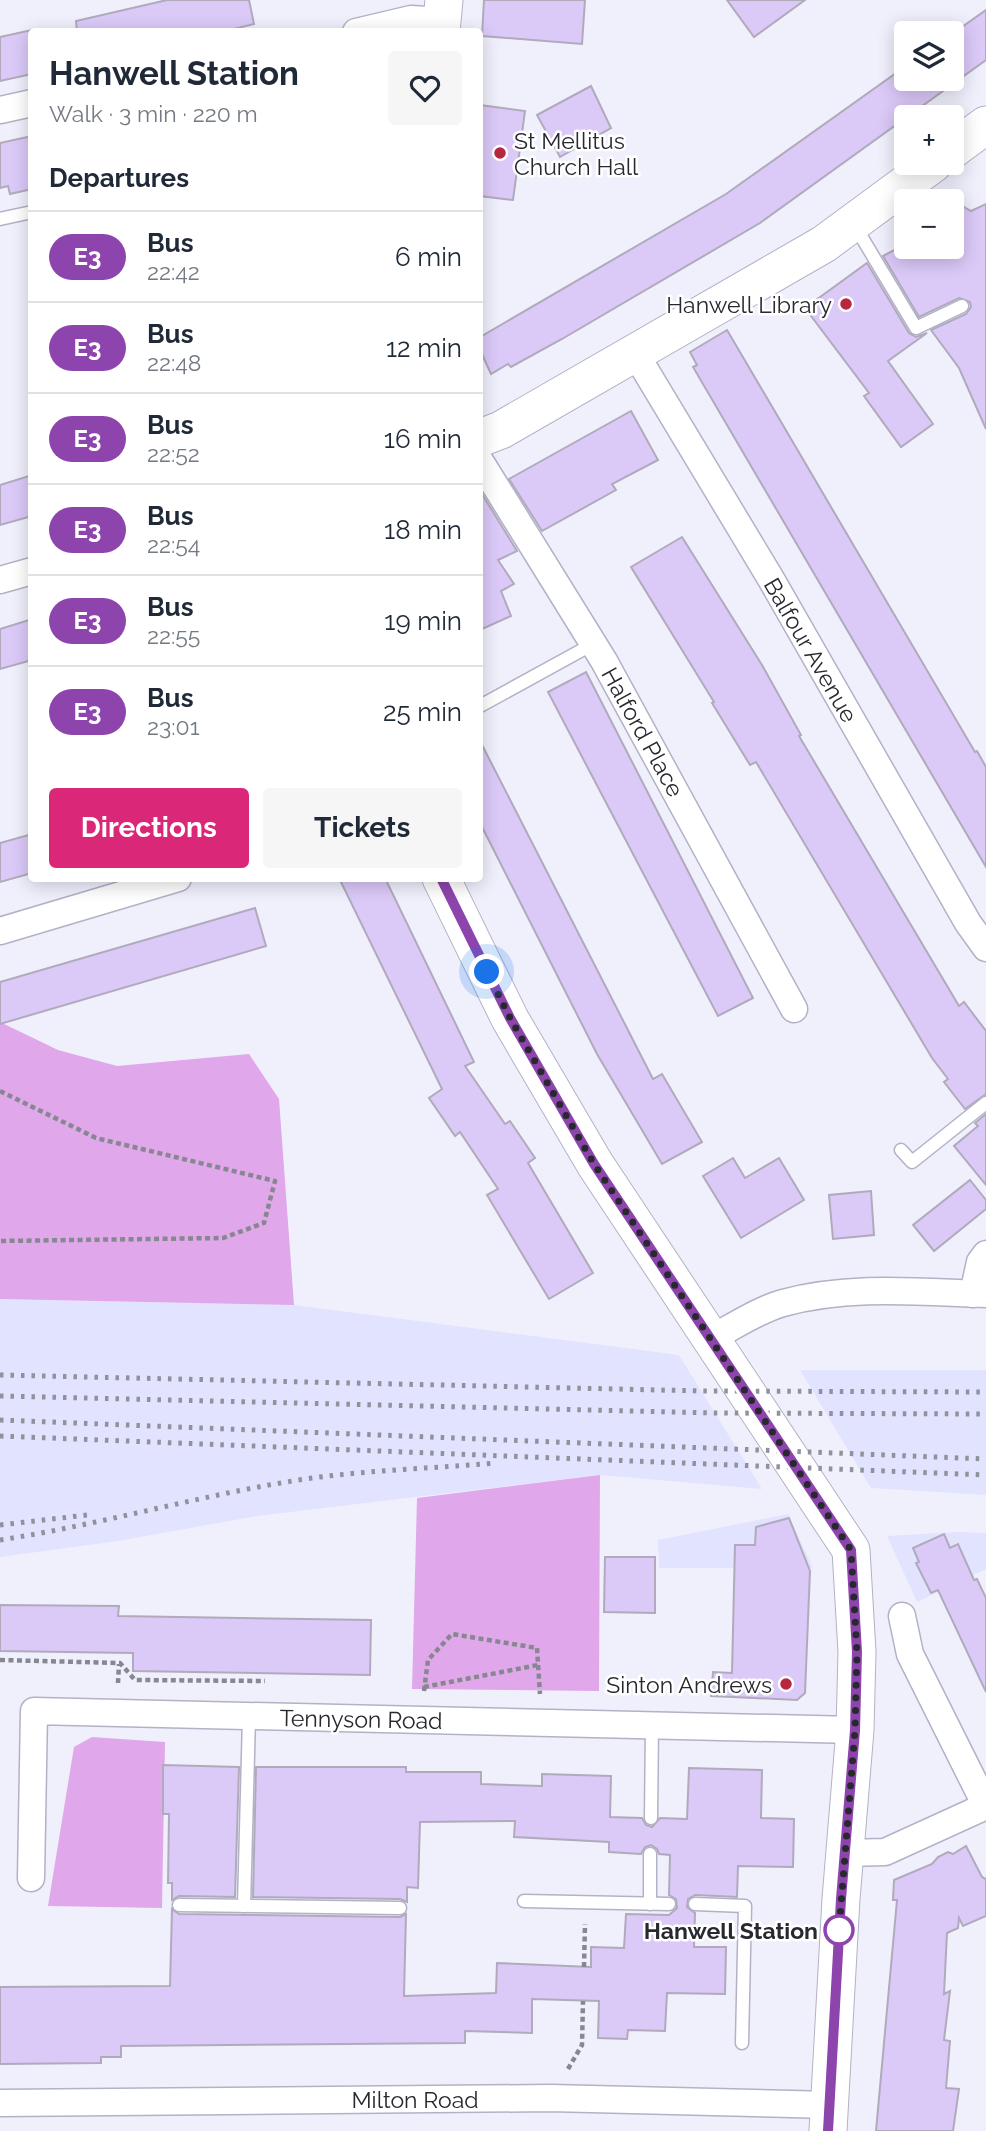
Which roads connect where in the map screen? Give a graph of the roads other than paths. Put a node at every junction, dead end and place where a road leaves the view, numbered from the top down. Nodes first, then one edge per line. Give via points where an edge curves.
1 (443, 17) edge
2 (373, 28) edge
3 (28, 104) edge
4 (0, 110) edge
5 (986, 125) edge
6 (964, 141) edge
7 (918, 175) edge
8 (28, 213) edge
9 (0, 219) edge
10 (853, 223) junction
11 (962, 306) dead end
12 (635, 353) junction
13 (486, 431) edge
14 (483, 466) edge
15 (28, 572) edge
16 (0, 580) edge
17 (593, 644) junction
18 (483, 704) edge
19 (165, 882) edge
20 (443, 882) edge
21 (0, 931) edge
22 (986, 948) edge
23 (794, 1009) dead end
24 (986, 1103) edge
25 (901, 1150) dead end
26 (986, 1254) edge
27 (979, 1294) edge
28 (710, 1339) junction
29 (902, 1616) dead end
30 (249, 1717) junction
31 (652, 1723) junction
32 (855, 1730) junction
33 (986, 1806) edge
34 (651, 1818) dead end
35 (846, 1853) junction
36 (650, 1854) dead end
37 (32, 1878) dead end
38 (524, 1900) dead end
39 (650, 1904) junction
40 (669, 1904) dead end
41 (179, 1905) dead end
42 (695, 1905) dead end
43 (244, 1906) junction
44 (400, 1908) dead end
45 (741, 2043) dead end
46 (0, 2103) edge
47 (829, 2118) edge

1 - 2 street
3 - 4 street
5 - 6 street
7 - 10 street
8 - 9 lane
10 - 11 lane via 915,328
10 - 12 street
12 - 13 street
12 - 22 street, Balfour Avenue
14 - 17 street, Halford Place
15 - 16 street
17 - 18 lane
17 - 23 street, Halford Place
19 - 21 street
20 - 28 street via 510,1018 594,1164
24 - 25 lane via 912,1162
26 - 27 street via 981,1262
27 - 28 street via 896,1289 836,1294 781,1304
28 - 32 street via 851,1550 857,1652
29 - 33 street via 910,1654
30 - 31 street, Tennyson Road
30 - 37 street, Tennyson Road via 34,1712
30 - 43 lane
31 - 32 street, Tennyson Road
31 - 34 lane
32 - 35 street
33 - 35 street via 885,1852
35 - 47 street
36 - 39 lane
38 - 39 lane
39 - 40 lane
41 - 43 lane
42 - 45 lane via 745,1906
43 - 44 lane
46 - 47 street, Milton Road via 550,2098

